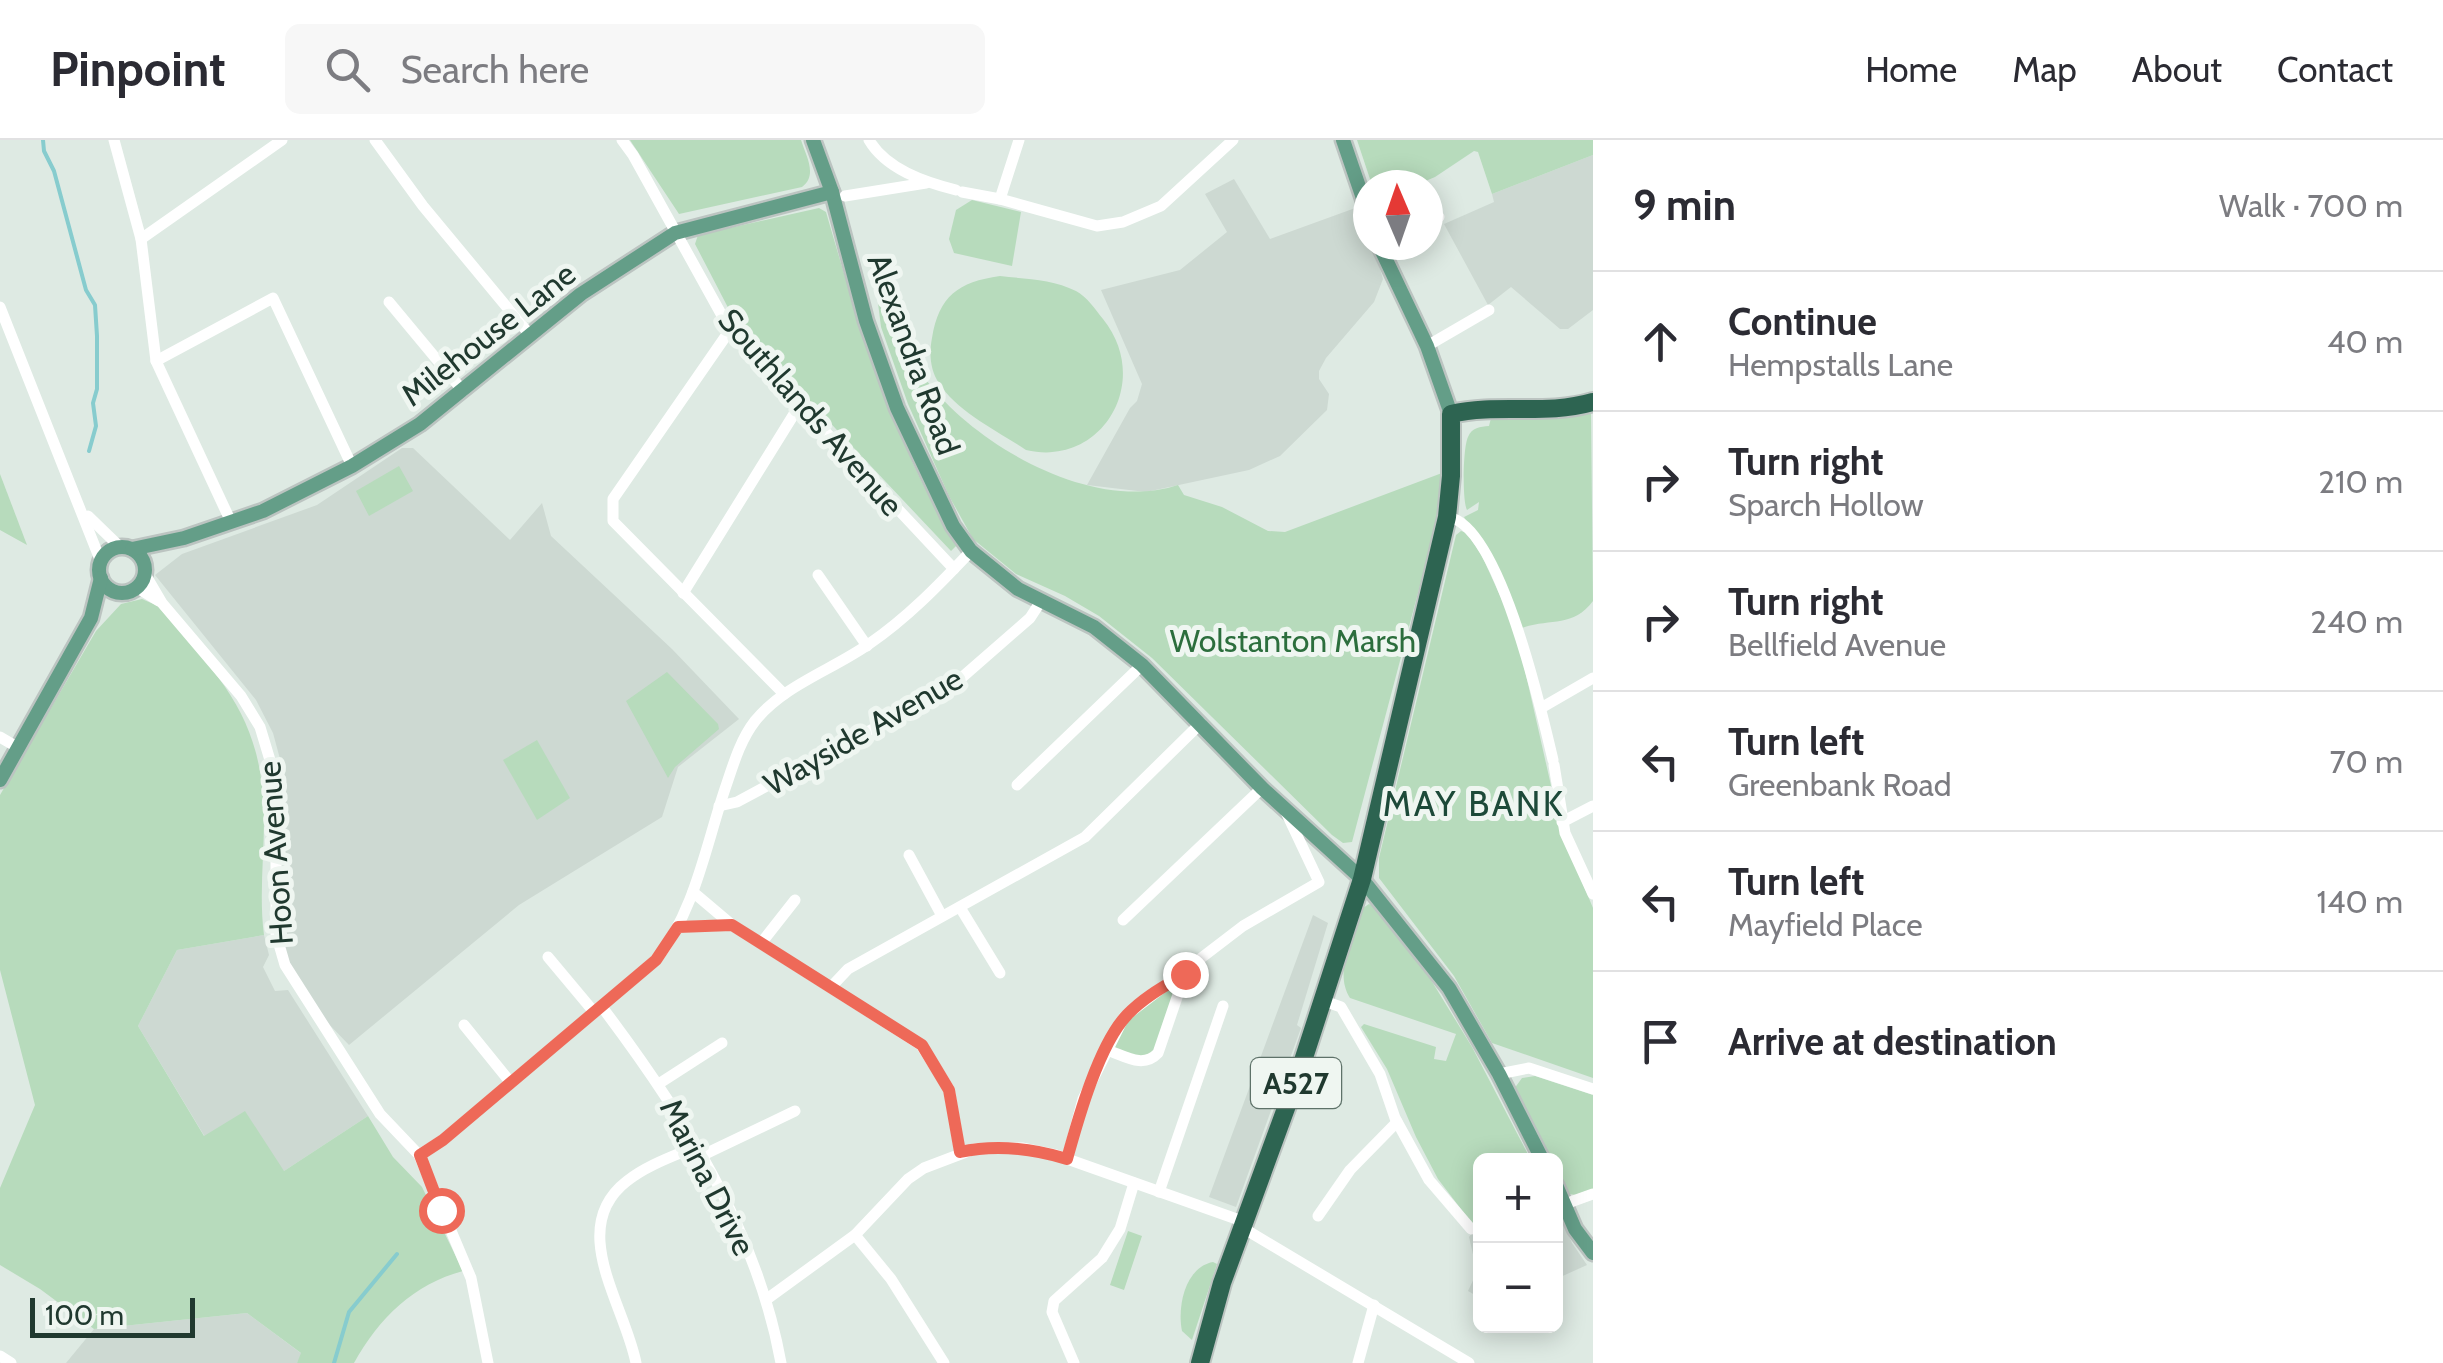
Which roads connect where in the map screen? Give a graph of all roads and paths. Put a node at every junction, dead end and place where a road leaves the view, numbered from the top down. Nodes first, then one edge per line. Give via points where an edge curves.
1 (114, 140) edge
2 (282, 140) edge
3 (375, 140) edge
4 (622, 140) edge
5 (814, 140) edge
6 (868, 140) edge
7 (1018, 140) edge
8 (1233, 140) edge
9 (1343, 140) edge
10 (1353, 170) edge
11 (926, 183) junction
12 (839, 194) junction
13 (1000, 199) junction
14 (675, 233) junction
15 (141, 239) junction
16 (1387, 260) edge
17 (389, 302) dead end
18 (0, 307) edge
19 (1489, 310) dead end
20 (730, 330) junction
21 (530, 335) junction
22 (1427, 346) junction
23 (156, 361) junction
24 (462, 390) junction
25 (1593, 402) edge
26 (799, 406) junction
27 (1451, 414) junction
28 (352, 466) junction
29 (82, 509) junction
30 (1447, 517) junction
31 (232, 522) junction
32 (184, 538) junction
33 (126, 548) junction
34 (970, 551) junction
35 (954, 569) junction
36 (101, 570) junction
37 (818, 575) dead end
38 (137, 580) junction
39 (684, 593) junction
40 (1041, 600) junction
41 (90, 618) junction
42 (867, 646) junction
43 (1142, 665) junction
44 (1593, 678) edge
45 (784, 694) junction
46 (1541, 708) junction
47 (1201, 723) junction
48 (0, 737) edge
49 (17, 747) junction
50 (0, 780) edge
51 (1017, 786) dead end
52 (1262, 788) junction
53 (719, 806) junction
54 (1593, 806) edge
55 (1284, 809) junction
56 (1562, 822) junction
57 (909, 856) dead end
58 (1362, 880) junction
59 (1319, 882) junction
60 (692, 892) junction
61 (1593, 894) edge
62 (1324, 896) dead end
63 (795, 900) dead end
64 (961, 909) junction
65 (942, 916) junction
66 (1123, 920) dead end
67 (732, 925) junction
68 (678, 927) junction
69 (762, 942) junction
70 (548, 957) dead end
71 (1000, 973) dead end
72 (1185, 974) junction
73 (832, 986) junction
74 (1324, 1000) junction
75 (1223, 1006) dead end
76 (598, 1009) junction
77 (464, 1025) dead end
78 (722, 1043) dead end
79 (1107, 1050) junction
80 (1499, 1074) junction
81 (511, 1083) junction
82 (660, 1083) junction
83 (1593, 1089) edge
84 (796, 1111) dead end
85 (1397, 1122) junction
86 (700, 1150) junction
87 (960, 1152) junction
88 (1539, 1153) edge
89 (420, 1155) junction
90 (1067, 1159) junction
91 (1134, 1183) junction
92 (1156, 1190) junction
93 (1593, 1194) edge
94 (1563, 1200) edge
95 (1565, 1204) junction
96 (1318, 1216) dead end
97 (1244, 1225) junction
98 (1471, 1228) dead end
99 (854, 1235) junction
100 (1593, 1253) edge
101 (767, 1299) junction
102 (1374, 1305) junction
103 (0, 1356) edge
104 (12, 1363) edge
105 (488, 1363) edge
106 (636, 1363) edge
107 (781, 1363) edge
108 (944, 1363) edge
109 (1074, 1363) edge
110 (1200, 1363) edge
111 (1358, 1363) edge
112 (1469, 1363) edge

1 - 15 street
2 - 15 street
3 - 21 street
4 - 14 street, Southlands Avenue
5 - 12 main road, Alexandra Road
6 - 11 street via 877,155
7 - 13 street
8 - 13 street via 1161,206 1123,222 1097,226
9 - 10 main road
11 - 12 street
11 - 13 street
12 - 14 main road, Milehouse Lane
12 - 34 main road, Alexandra Road via 866,320 897,408
14 - 20 street, Southlands Avenue
14 - 21 main road, Milehouse Lane
15 - 23 street
16 - 22 main road
17 - 24 street
18 - 29 street
19 - 22 street
20 - 26 street, Southlands Avenue
20 - 39 street via 613,499 613,521
21 - 24 main road, Milehouse Lane
22 - 27 main road
23 - 28 street via 273,298
23 - 31 street
24 - 28 main road, Milehouse Lane
25 - 27 highway via 1570,409
26 - 35 street, Southlands Avenue
26 - 39 street
27 - 30 highway, A527
28 - 31 main road, Milehouse Lane
29 - 33 street
29 - 36 street
30 - 46 street via 1468,526 1503,589
30 - 58 highway, A527
31 - 32 main road, Milehouse Lane
32 - 33 main road, Milehouse Lane
32 - 38 main road, Milehouse Lane
33 - 36 main road via 108,552
33 - 38 main road via 142,558
34 - 35 street
34 - 40 main road, Alexandra Road
35 - 42 street
36 - 38 main road via 109,588
36 - 41 main road, Milehouse Lane
37 - 42 street
38 - 41 main road, Milehouse Lane
38 - 89 street, Hoon Avenue via 241,696 260,727 276,780 276,934 285,966 380,1114
39 - 45 street
40 - 43 main road, Alexandra Road via 1094,626
40 - 53 street, Wayside Avenue via 1030,618 952,687
41 - 49 main road, Milehouse Lane
42 - 45 street
43 - 47 main road, Alexandra Road
43 - 51 street
44 - 46 street
45 - 53 street via 753,724
46 - 56 street
47 - 52 main road, Alexandra Road
47 - 64 street via 1085,837
48 - 49 street
49 - 50 main road, Milehouse Lane
52 - 55 main road, Alexandra Road
52 - 66 street
53 - 60 street
54 - 56 street
55 - 58 main road, Alexandra Road
55 - 59 street
56 - 61 street
57 - 65 street
58 - 74 highway, A527
58 - 80 main road, Alexandra Road via 1449,988
59 - 62 street
59 - 72 street via 1243,926
60 - 67 street
60 - 68 street
63 - 69 street
64 - 65 street
64 - 71 street
65 - 73 street via 848,969
67 - 68 street
67 - 69 street
68 - 76 street via 656,960
69 - 73 street
70 - 76 street, Marina Drive
72 - 79 street via 1124,1018
72 - 79 street via 1150,1061
73 - 87 street via 922,1045 949,1090
74 - 85 street via 1340,1007 1380,1074
74 - 97 highway, A527
75 - 92 street
76 - 81 street
76 - 82 street, Marina Drive
77 - 81 street
78 - 82 street
79 - 90 street via 1083,1099
80 - 83 street via 1529,1068
80 - 88 main road, Alexandra Road
81 - 89 street
82 - 86 street, Marina Drive
84 - 86 street
85 - 96 street via 1350,1170
85 - 98 street via 1429,1180
86 - 101 street, Marina Drive
86 - 106 street via 626,1182 600,1222 600,1254
87 - 90 street via 1022,1148
87 - 99 street via 908,1179
89 - 105 street via 471,1278
90 - 91 street
91 - 92 street
91 - 109 street via 1120,1229 1102,1258 1054,1301 1052,1312
92 - 97 street
93 - 95 street
94 - 95 main road
95 - 100 main road
97 - 102 street
97 - 110 highway, A527
99 - 101 street
99 - 108 street
101 - 107 street, Marina Drive
102 - 111 street
102 - 112 street
103 - 104 street

